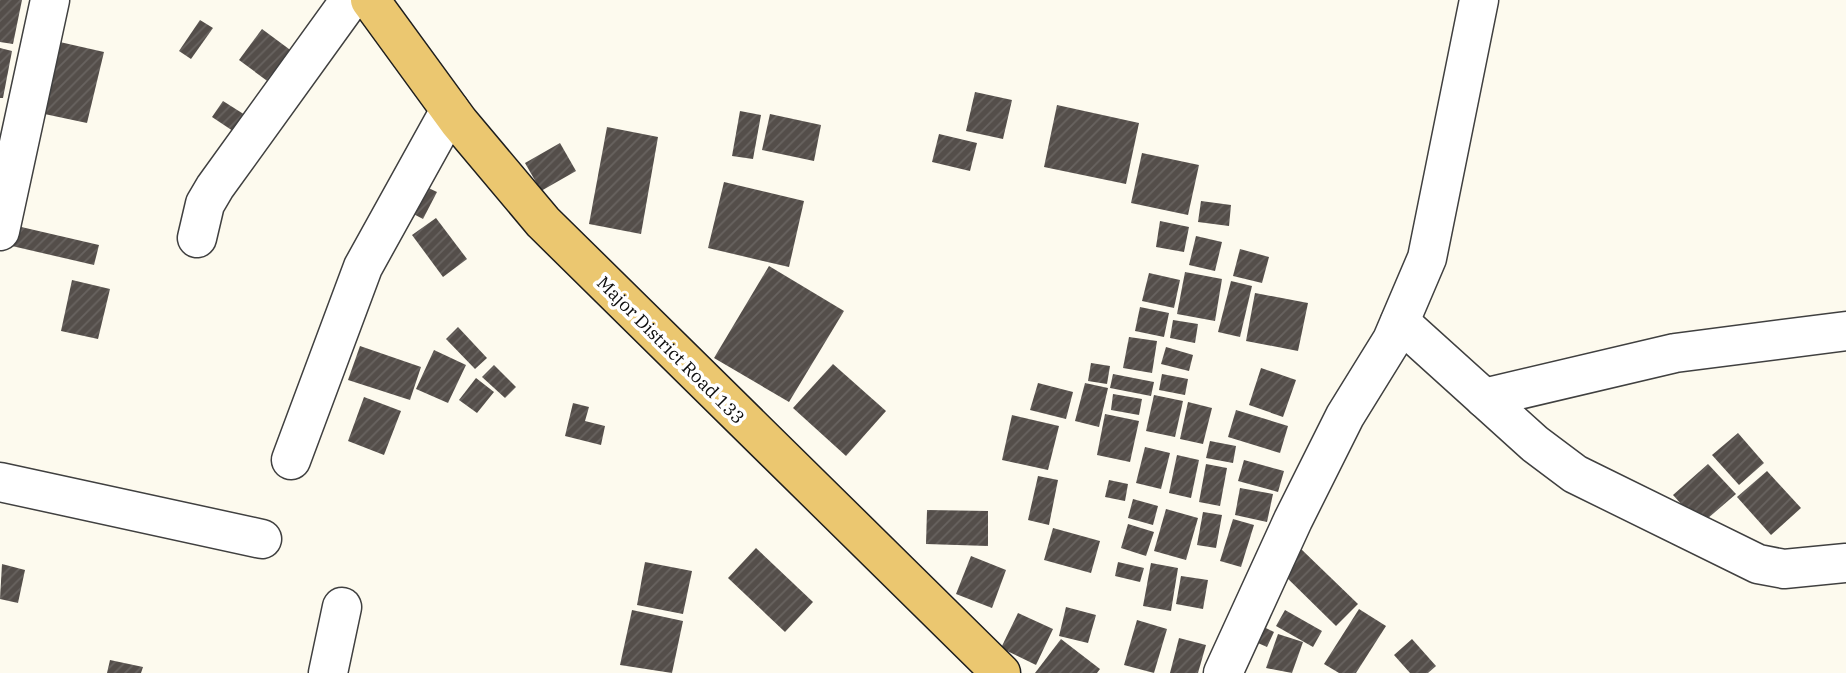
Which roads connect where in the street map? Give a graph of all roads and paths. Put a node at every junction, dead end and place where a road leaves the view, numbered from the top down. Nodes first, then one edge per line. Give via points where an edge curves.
1 (50, 0) edge
2 (351, 0) edge
3 (370, 0) edge
4 (1479, 0) edge
5 (450, 110) junction
6 (0, 232) edge
7 (197, 238) dead end
8 (1400, 322) junction
9 (1846, 331) edge
10 (1484, 398) junction
11 (291, 460) dead end
12 (0, 482) edge
13 (262, 539) dead end
14 (1846, 563) edge
15 (342, 607) dead end
16 (991, 669) edge
17 (328, 673) edge
18 (1223, 673) edge

1 - 6 street
2 - 7 street via 215,187 205,204
3 - 5 main road, Major District Road 133
4 - 8 street via 1427,258
5 - 11 street via 363,267
5 - 16 main road, Major District Road 133 via 543,222
8 - 10 street
8 - 18 street via 1345,416
9 - 10 street via 1675,353
10 - 14 street via 1575,474 1758,564 1784,569
12 - 13 street
15 - 17 street

